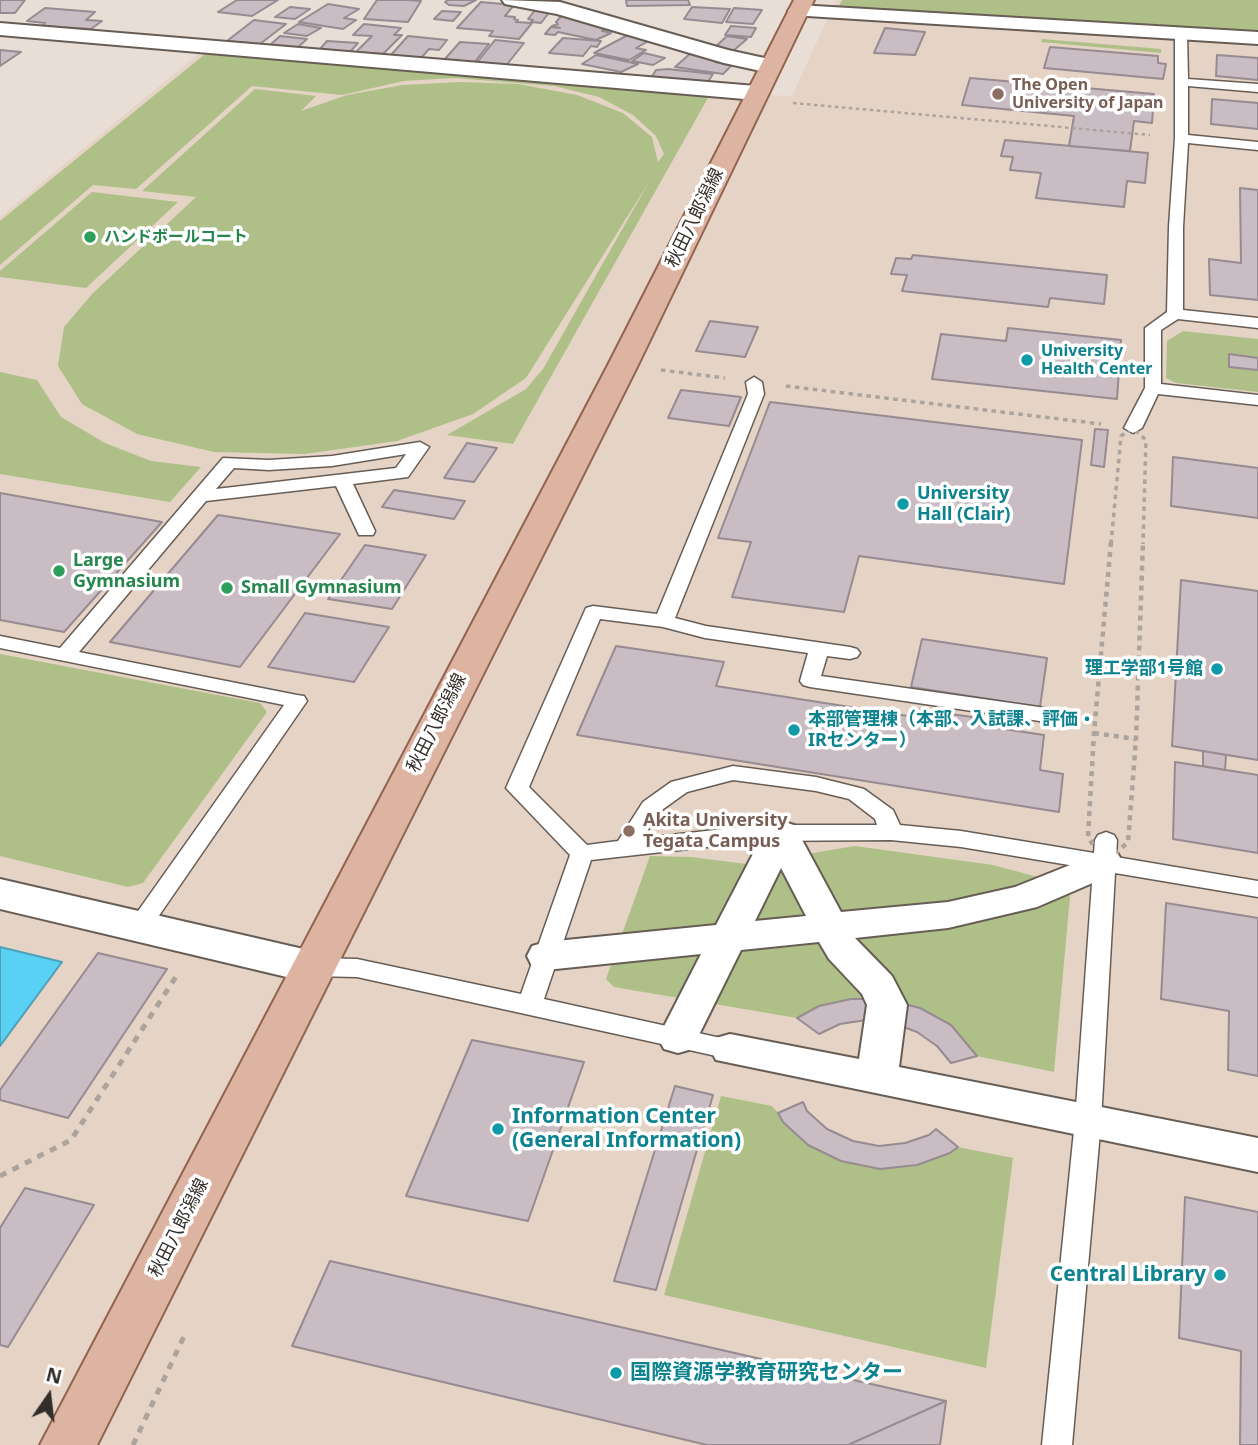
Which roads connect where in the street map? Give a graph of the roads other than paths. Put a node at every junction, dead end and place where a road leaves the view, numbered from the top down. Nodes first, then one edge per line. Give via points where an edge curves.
1 (512, 0) edge
2 (801, 5) edge
3 (0, 29) edge
4 (1181, 34) junction
5 (1258, 38) edge
6 (763, 80) junction
7 (1180, 82) junction
8 (1258, 89) edge
9 (1182, 138) junction
10 (1258, 145) edge
11 (1175, 314) junction
12 (1258, 323) edge
13 (754, 382) road end
14 (1153, 388) junction
15 (1258, 400) edge
16 (1124, 430) road end
17 (342, 480) junction
18 (200, 496) junction
19 (366, 531) dead end
20 (664, 621) junction
21 (0, 642) edge
22 (819, 649) junction
23 (850, 653) dead end
24 (65, 655) junction
25 (1053, 716) dead end
26 (891, 832) junction
27 (782, 833) junction
28 (626, 848) junction
29 (1105, 852) junction
30 (582, 853) junction
31 (1258, 889) edge
32 (0, 894) edge
33 (139, 927) junction
34 (832, 929) junction
35 (726, 940) junction
36 (546, 956) junction
37 (312, 967) junction
38 (530, 1004) junction
39 (678, 1038) junction
40 (730, 1049) joint
41 (877, 1079) junction
42 (1088, 1121) junction
43 (1258, 1155) edge
44 (68, 1445) edge
45 (1057, 1445) edge

1 - 6 street via 560,8 744,62
2 - 4 street
2 - 6 main road, 秋田八郎潟線
3 - 6 street
4 - 5 street
4 - 7 lane
6 - 37 main road, 秋田八郎潟線 via 622,367
7 - 8 lane
7 - 9 lane
9 - 10 lane
9 - 11 lane
11 - 12 lane
11 - 14 lane via 1153,328
13 - 20 lane via 756,394
14 - 15 lane
14 - 16 lane
17 - 18 lane
17 - 18 lane via 402,473 419,447 332,461 229,462
17 - 19 lane
18 - 24 lane
20 - 22 lane via 705,632
20 - 30 lane via 593,612 517,788
21 - 24 lane
22 - 23 lane
22 - 25 lane via 810,681
24 - 33 lane via 297,701
26 - 27 lane
26 - 28 lane via 885,816 856,794 733,773 679,787 652,807
26 - 29 lane
27 - 28 lane
27 - 34 street
27 - 35 street
28 - 30 lane
29 - 31 lane
29 - 34 street via 1024,898 948,915
29 - 42 lane
30 - 36 lane
32 - 33 street
33 - 37 street
34 - 35 street
34 - 41 street via 842,949 878,986 887,1005
35 - 36 street
35 - 39 street
36 - 38 lane
37 - 38 lane via 357,968
37 - 44 main road, 秋田八郎潟線
38 - 39 lane
39 - 40 lane
40 - 41 street
41 - 42 street
42 - 43 street
42 - 45 lane

